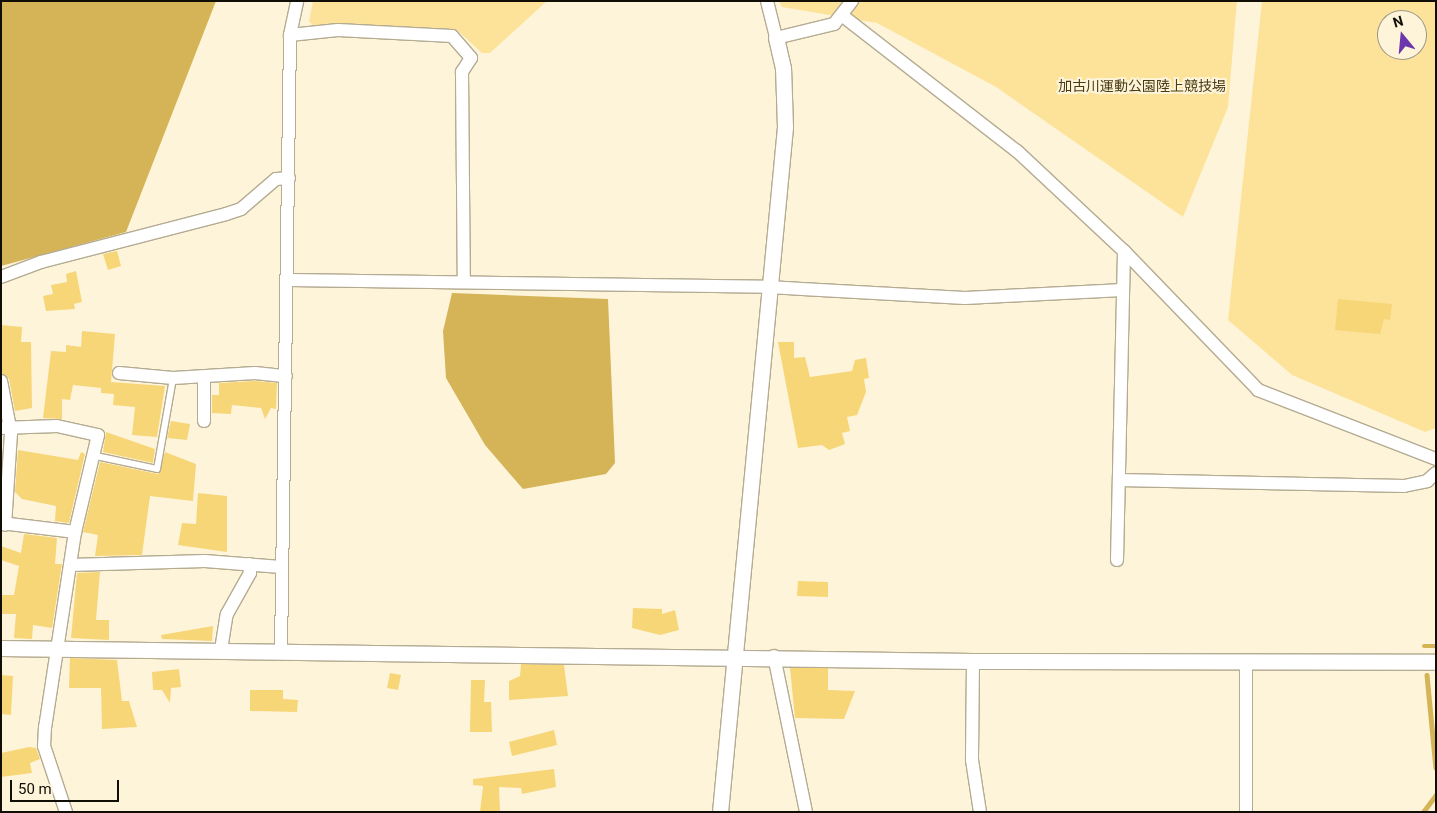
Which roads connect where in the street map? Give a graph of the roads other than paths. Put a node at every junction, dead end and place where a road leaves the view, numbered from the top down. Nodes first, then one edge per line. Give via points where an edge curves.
1 (297, 1) edge
2 (766, 1) edge
3 (852, 1) edge
4 (844, 17) junction
5 (290, 36) junction
6 (776, 38) junction
7 (289, 178) junction
8 (1124, 251) junction
9 (1, 277) edge
10 (290, 280) junction
11 (464, 282) junction
12 (767, 287) junction
13 (1123, 290) junction
14 (119, 373) dead end
15 (286, 376) junction
16 (204, 377) junction
17 (173, 378) junction
18 (1, 380) edge
19 (204, 421) dead end
20 (6, 427) edge
21 (96, 456) junction
22 (1436, 459) edge
23 (1436, 473) edge
24 (1119, 480) junction
25 (3, 524) edge
26 (75, 532) junction
27 (1118, 560) dead end
28 (250, 564) junction
29 (70, 565) junction
30 (281, 567) junction
31 (1, 648) edge
32 (56, 649) junction
33 (221, 650) junction
34 (281, 650) junction
35 (732, 656) junction
36 (774, 656) junction
37 (974, 661) junction
38 (1246, 661) junction
39 (1436, 662) edge
40 (66, 812) edge
41 (720, 812) edge
42 (806, 812) edge
43 (980, 812) edge
44 (1246, 812) edge

1 - 5 street
2 - 6 street
3 - 4 street
4 - 6 street via 834,24
4 - 8 street via 1017,151
5 - 7 street
5 - 11 street via 338,30 452,36 471,58 462,72
6 - 12 street via 783,68 785,127
7 - 9 street via 276,179 241,209 151,231
7 - 10 street
8 - 13 street
8 - 22 street via 1258,390
10 - 11 street
10 - 15 street
11 - 12 street
12 - 13 street via 965,298
12 - 35 street
13 - 24 street
14 - 17 street
15 - 16 street
15 - 30 street
16 - 17 street
16 - 19 street
17 - 21 lane via 157,470
18 - 20 street
20 - 21 street via 57,426 98,435
20 - 25 street
21 - 26 street
23 - 24 street via 1426,481 1404,486
24 - 27 street
25 - 26 street
26 - 29 street
28 - 29 street via 205,561
28 - 30 street
28 - 33 street via 250,573 227,614
29 - 32 street
30 - 34 street
31 - 32 street
32 - 33 street
32 - 40 street via 44,746
33 - 34 street
34 - 35 street
35 - 36 street
35 - 41 street
36 - 37 street
36 - 42 street
37 - 38 street
37 - 43 street via 972,760
38 - 39 street
38 - 44 street

